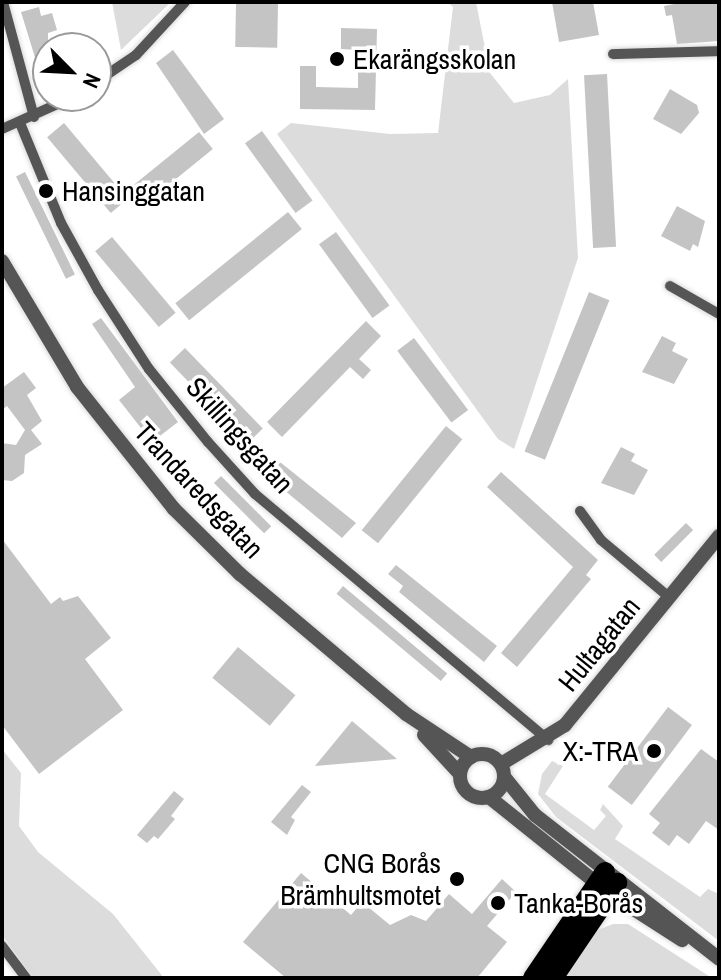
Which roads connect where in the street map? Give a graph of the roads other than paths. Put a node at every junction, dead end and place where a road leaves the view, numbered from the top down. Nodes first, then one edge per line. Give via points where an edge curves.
1 (3, 2) edge
2 (185, 2) edge
3 (719, 51) edge
4 (613, 54) dead end
5 (112, 71) edge
6 (44, 112) edge
7 (34, 117) junction
8 (20, 123) junction
9 (2, 129) edge
10 (2, 261) edge
11 (670, 286) dead end
12 (719, 314) edge
13 (580, 511) dead end
14 (719, 536) edge
15 (670, 598) junction
16 (406, 714) junction
17 (548, 740) junction
18 (471, 757) junction
19 (503, 771) junction
20 (460, 774) junction
21 (489, 797) junction
22 (607, 883) junction
23 (2, 946) edge
24 (718, 959) edge
25 (26, 978) edge
26 (533, 978) edge
27 (553, 978) edge

1 - 7 street
2 - 5 street via 136,55
3 - 4 street
6 - 7 street
7 - 8 street
8 - 9 street
8 - 17 street, Skillingsgatan via 61,223 98,290 149,369 208,442 255,494
10 - 16 street, Trandaredsgatan via 77,387 157,491 240,574
11 - 12 street
13 - 15 street via 601,540
14 - 15 street, Hultagatan
15 - 17 street, Hultagatan
16 - 18 street, Trandaredsgatan
16 - 20 street, Trandaredsgatan
17 - 19 street, Hultagatan
18 - 19 street, Trandaredsgatan via 488,754
18 - 20 street
19 - 21 street
19 - 22 street, Trandaredsgatan via 521,802
20 - 21 street, Trandaredsgatan via 467,792
21 - 22 street, Trandaredsgatan
22 - 24 street, Trandaredsgatan
22 - 26 highway
22 - 27 highway
23 - 25 street

